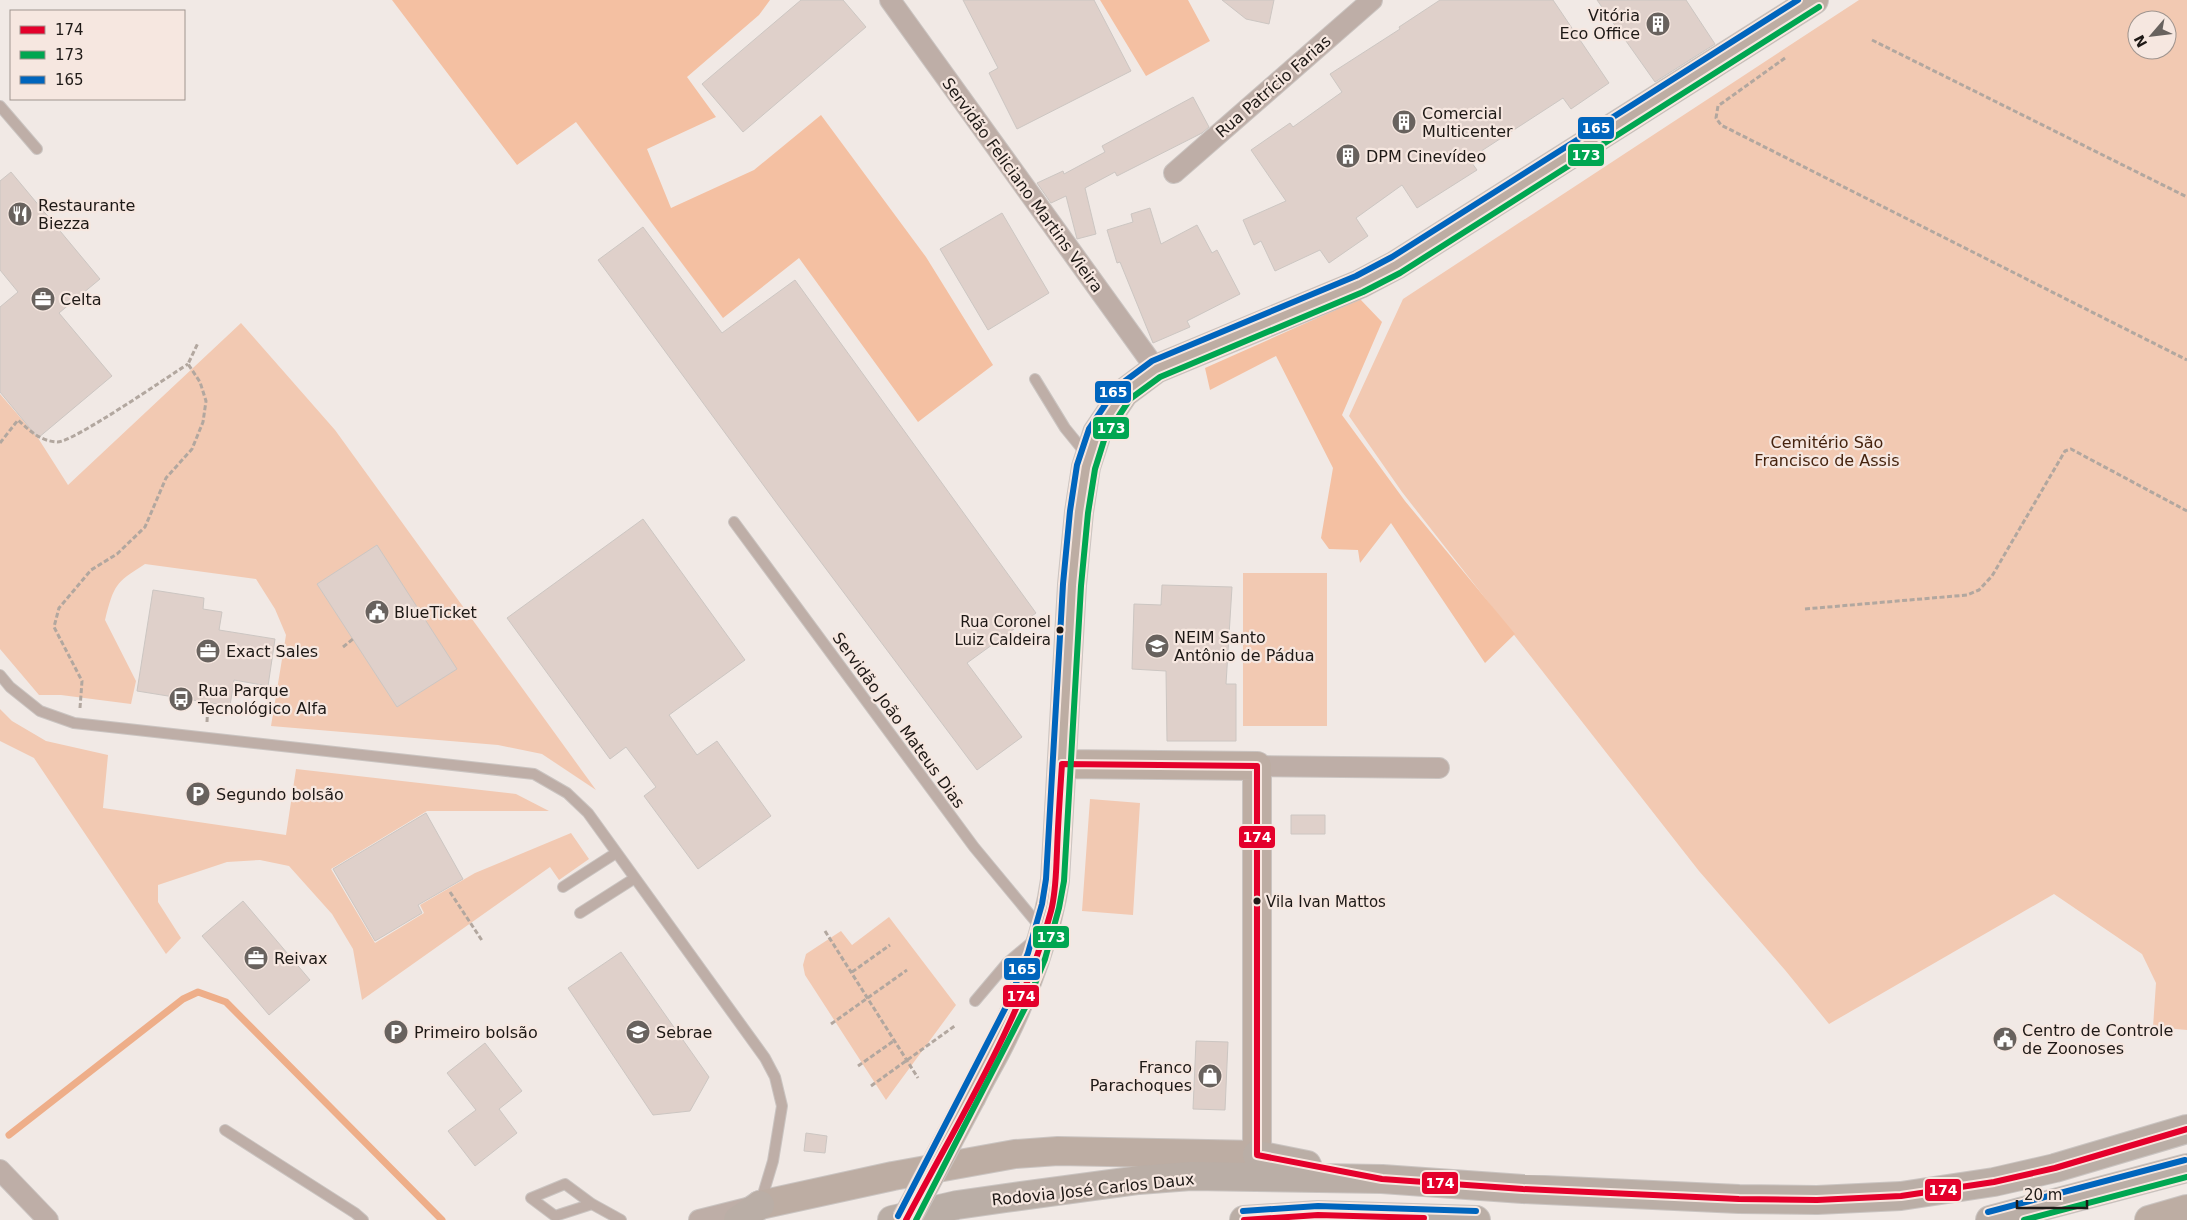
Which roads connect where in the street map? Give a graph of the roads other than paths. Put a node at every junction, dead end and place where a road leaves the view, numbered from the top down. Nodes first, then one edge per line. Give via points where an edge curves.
1 (890, 0) edge
2 (1372, 0) edge
3 (1814, 0) edge
4 (0, 106) edge
5 (37, 149) dead end
6 (1174, 173) dead end
7 (1156, 369) junction
8 (1035, 379) dead end
9 (1089, 458) junction
10 (734, 522) dead end
11 (0, 675) edge
12 (1062, 764) junction
13 (1258, 766) junction
14 (1439, 768) dead end
15 (616, 853) junction
16 (635, 878) junction
17 (563, 887) dead end
18 (580, 913) dead end
19 (1044, 932) junction
20 (975, 1000) dead end
21 (2187, 1129) edge
22 (225, 1130) dead end
23 (1257, 1155) junction
24 (2187, 1168) edge
25 (0, 1170) edge
26 (1382, 1178) junction
27 (592, 1204) junction
28 (760, 1205) junction
29 (2187, 1209) edge
30 (48, 1220) edge
31 (363, 1220) edge
32 (622, 1220) edge
33 (699, 1220) edge
34 (738, 1220) edge
35 (892, 1220) edge
36 (906, 1220) edge
37 (1244, 1220) edge
38 (1476, 1220) edge
39 (1990, 1220) edge
40 (2149, 1220) edge

1 - 7 street, Servidão Feliciano Martins Vieira
2 - 6 street, Rua Patrício Farias
3 - 7 main road via 1396,266
4 - 5 lane
7 - 9 main road via 1124,393 1097,432
8 - 9 lane via 1065,428
9 - 12 main road via 1079,512 1072,586
10 - 19 lane, Servidão João Mateus Dias via 974,848
11 - 15 lane via 40,711 74,723 534,774 566,793 588,813
12 - 13 main road
12 - 19 main road via 1055,880
13 - 14 street
13 - 23 main road
15 - 16 lane
15 - 17 lane
16 - 18 lane
16 - 28 lane via 765,1058 775,1078 782,1106 773,1161
19 - 20 lane via 1008,962
19 - 36 main road, bridge via 1002,1039
21 - 26 highway, Rodovia José Carlos Daux via 2055,1168 1994,1182 1901,1196 1739,1199 1523,1189
22 - 31 lane
23 - 26 highway
23 - 28 main road via 1058,1151 1015,1154
24 - 39 highway
25 - 30 street
26 - 35 highway, Rodovia José Carlos Daux via 1200,1176 1139,1180 966,1204
27 - 27 lane via 555,1216 531,1198 565,1184
27 - 32 lane
28 - 33 street
28 - 34 highway
29 - 40 main road
37 - 38 highway via 1318,1215

